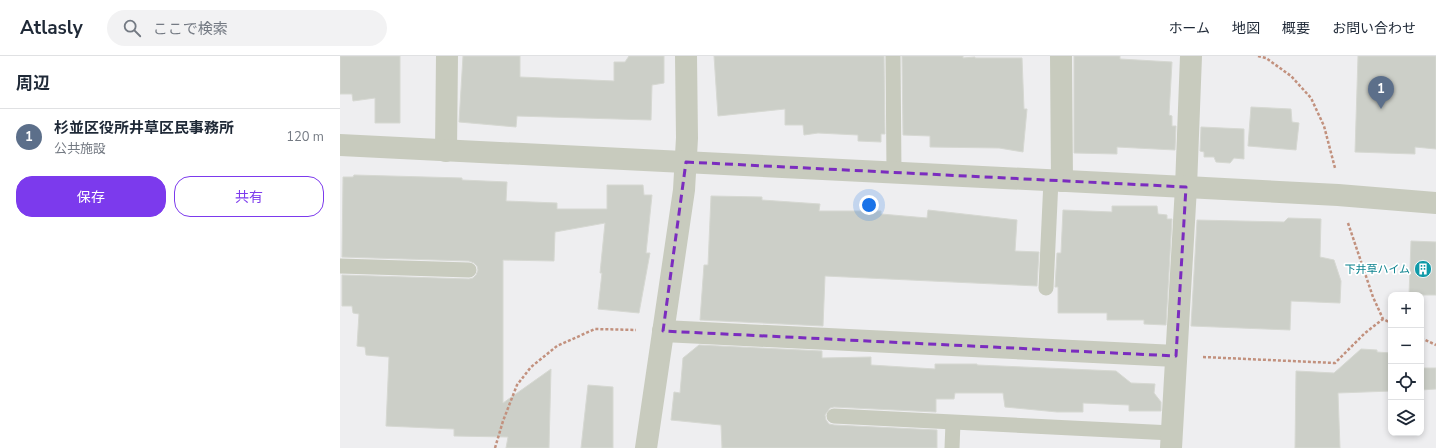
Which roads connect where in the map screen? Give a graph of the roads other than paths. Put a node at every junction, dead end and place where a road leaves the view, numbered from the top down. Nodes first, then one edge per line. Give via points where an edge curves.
1 (447, 56) edge
2 (686, 56) edge
3 (893, 56) edge
4 (1060, 56) edge
5 (1191, 56) edge
6 (340, 145) edge
7 (446, 151) junction
8 (686, 162) junction
9 (894, 172) junction
10 (1056, 180) junction
11 (1186, 187) junction
12 (1436, 203) edge
13 (340, 266) edge
14 (469, 270) dead end
15 (1046, 288) dead end
16 (663, 331) junction
17 (1176, 356) junction
18 (834, 416) dead end
19 (954, 423) junction
20 (1172, 440) edge
21 (646, 448) edge
22 (952, 448) edge

1 - 7 street
2 - 8 street
3 - 9 lane
4 - 10 street
5 - 11 street
6 - 7 street
7 - 8 street
8 - 9 street
8 - 16 street
9 - 10 street
10 - 11 street
10 - 15 lane
11 - 12 street
11 - 17 street
13 - 14 lane
16 - 17 street
16 - 21 street
17 - 20 street
18 - 19 lane
19 - 20 lane
19 - 22 lane

